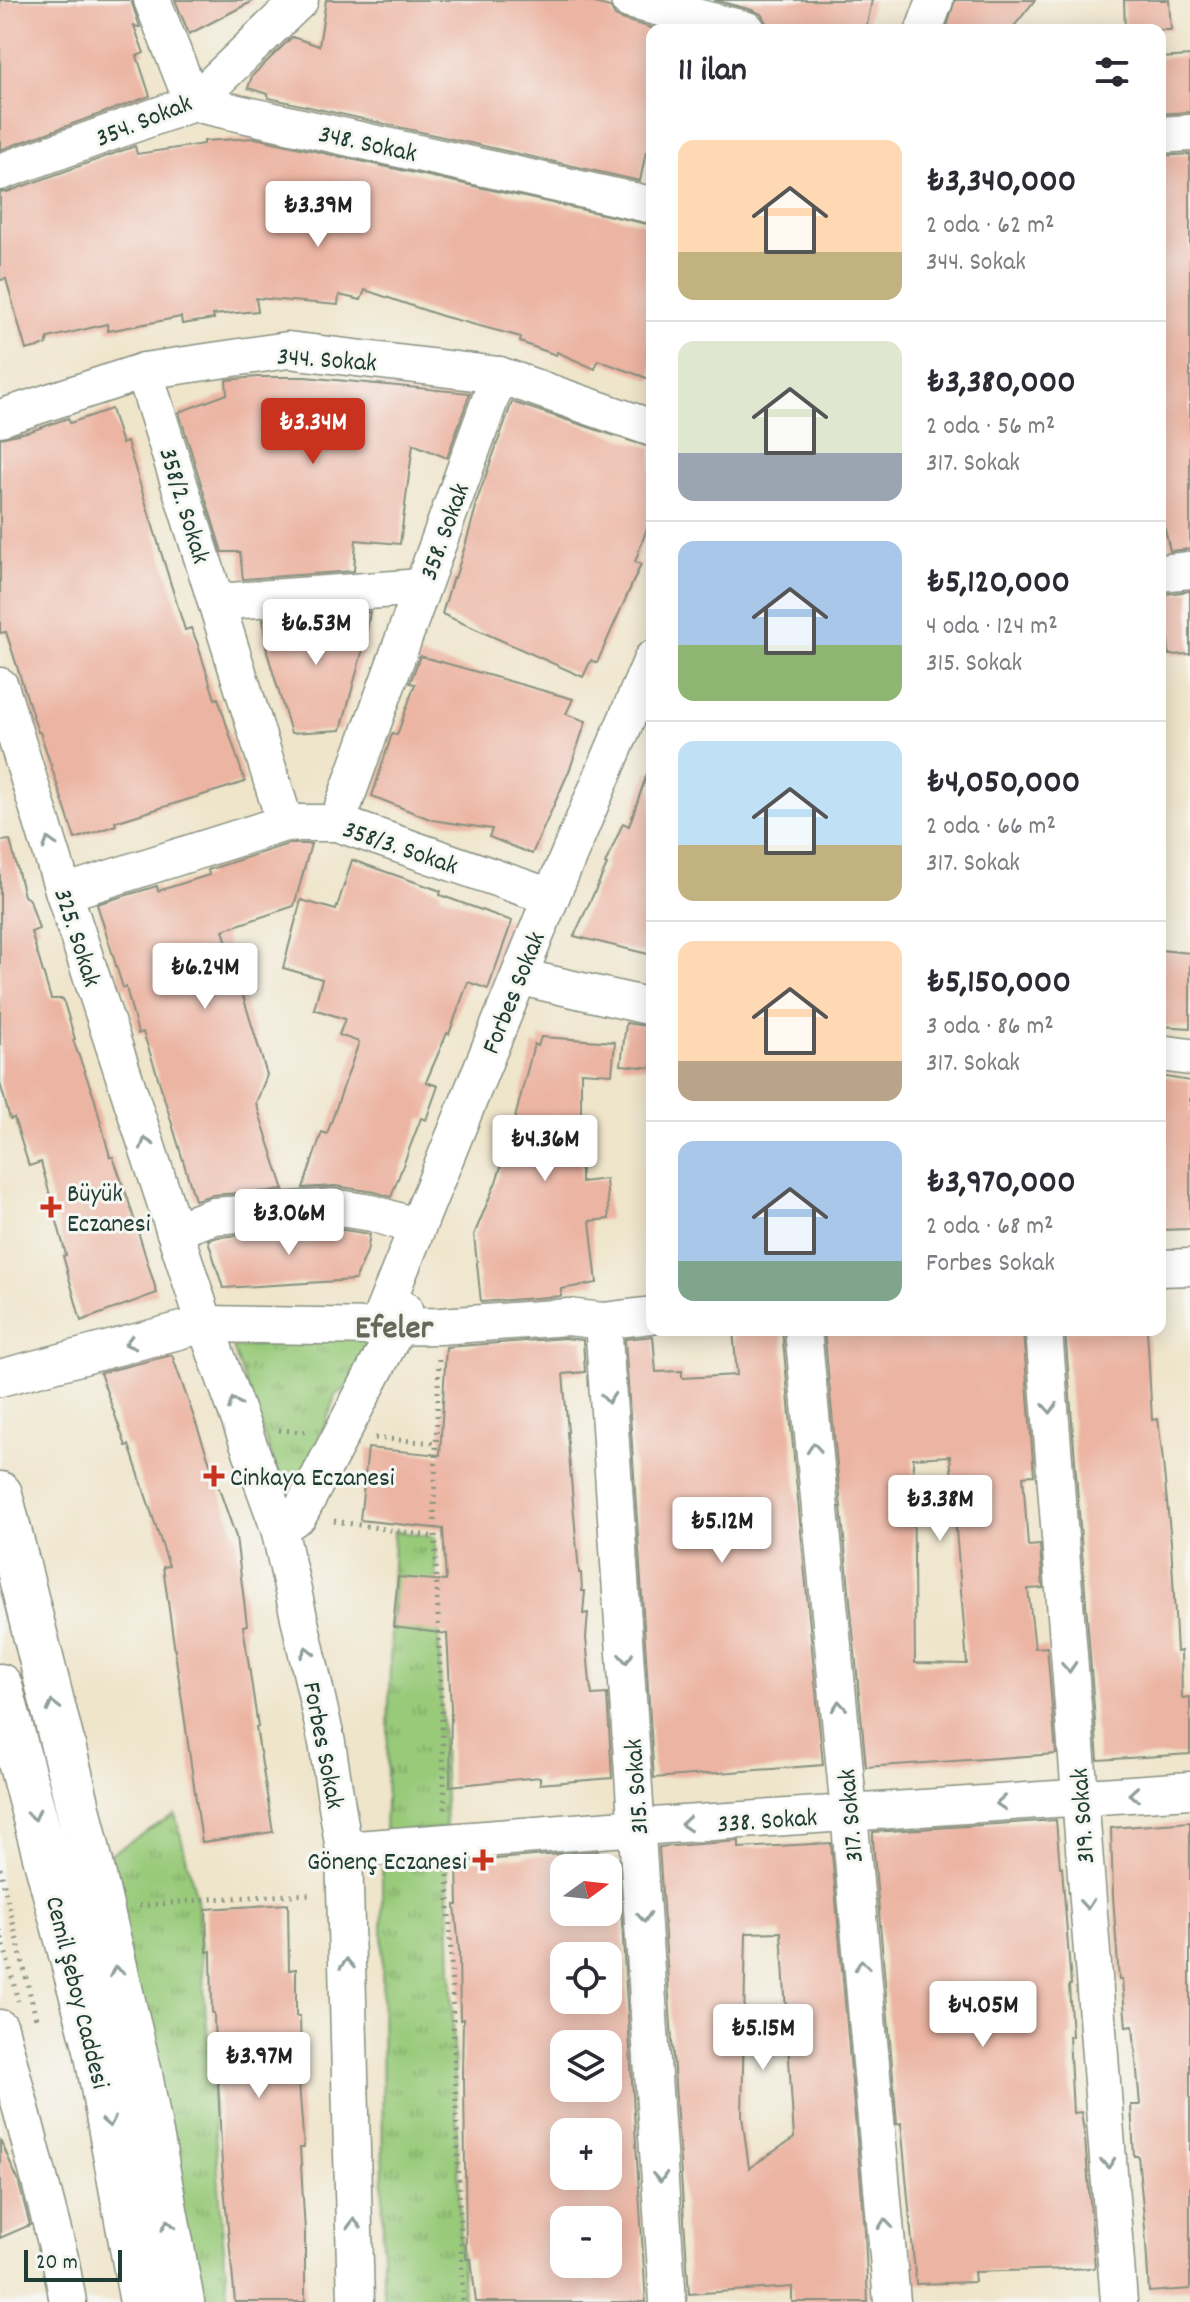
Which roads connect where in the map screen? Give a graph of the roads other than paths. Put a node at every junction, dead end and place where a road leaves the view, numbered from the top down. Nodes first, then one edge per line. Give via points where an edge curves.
1 (152, 0) edge
2 (300, 0) edge
3 (629, 0) edge
4 (910, 0) edge
5 (935, 0) edge
6 (723, 24) edge
7 (902, 24) edge
8 (926, 24) edge
9 (193, 103) junction
10 (1190, 133) edge
11 (1166, 135) edge
12 (0, 172) edge
13 (646, 204) edge
14 (144, 371) junction
15 (499, 375) junction
16 (0, 418) edge
17 (646, 426) edge
18 (1190, 570) edge
19 (1166, 572) edge
20 (422, 587) junction
21 (216, 602) junction
22 (646, 673) edge
23 (0, 686) edge
24 (646, 722) edge
25 (285, 823) junction
26 (337, 823) junction
27 (64, 893) junction
28 (551, 897) junction
29 (538, 981) junction
30 (646, 1006) edge
31 (1166, 1054) edge
32 (1190, 1057) edge
33 (417, 1227) junction
34 (174, 1230) junction
35 (1190, 1267) edge
36 (1166, 1268) edge
37 (646, 1316) edge
38 (603, 1321) junction
39 (205, 1324) junction
40 (387, 1327) junction
41 (804, 1336) edge
42 (1044, 1336) edge
43 (0, 1378) edge
44 (0, 1494) edge
45 (289, 1522) junction
46 (0, 1686) edge
47 (1190, 1790) edge
48 (1079, 1798) junction
49 (849, 1813) junction
50 (638, 1827) junction
51 (344, 1850) junction
52 (0, 2028) edge
53 (5, 2072) edge
54 (68, 2302) edge
55 (142, 2302) edge
56 (182, 2302) edge
57 (356, 2302) edge
58 (668, 2302) edge
59 (892, 2302) edge
60 (1119, 2302) edge

1 - 9 street
2 - 9 street, 354. Sokak
3 - 6 street
4 - 7 street
5 - 8 street
9 - 12 street, 354. Sokak
9 - 13 street, 348. Sokak
10 - 11 street
14 - 15 street, 344. Sokak via 288,350
14 - 16 street, 344. Sokak
14 - 21 street, 358/2. Sokak
15 - 17 street, 344. Sokak
15 - 20 street, 358. Sokak
18 - 19 street
20 - 21 street
20 - 26 street, 358. Sokak
21 - 25 street, 358/2. Sokak
22 - 28 street, Forbes Sokak
27 -> 23 street, 325. Sokak
24 - 29 street, Forbes Sokak via 560,914
25 - 26 street, 358/3. Sokak
25 - 27 street, 358/3. Sokak
26 - 28 street, 358/3. Sokak
34 -> 27 street, 325. Sokak
28 - 33 street, Forbes Sokak
29 - 30 street
29 - 40 street, Forbes Sokak
31 - 32 street
33 - 34 street via 372,1213 309,1207 214,1216
33 - 40 street, Forbes Sokak
34 - 39 street, 325. Sokak
35 - 36 street
37 - 38 street
38 - 40 street via 568,1317
38 -> 50 street, 315. Sokak
39 - 40 street
39 -> 43 street
45 -> 39 street, Forbes Sokak
40 - 45 street, Forbes Sokak
49 -> 41 street, 317. Sokak
42 -> 48 street, 319. Sokak
56 -> 44 main road via 140,2074
51 -> 45 street, Forbes Sokak
46 -> 55 main road, Cemil Şeboy Caddesi via 96,2049
47 -> 48 street, 338. Sokak
48 -> 49 street, 338. Sokak
48 -> 60 street, 319. Sokak
49 -> 50 street, 338. Sokak
59 -> 49 street, 317. Sokak
50 - 51 street, 338. Sokak
50 -> 58 street, 315. Sokak
57 -> 51 street, Forbes Sokak
52 - 53 street
53 - 54 street

